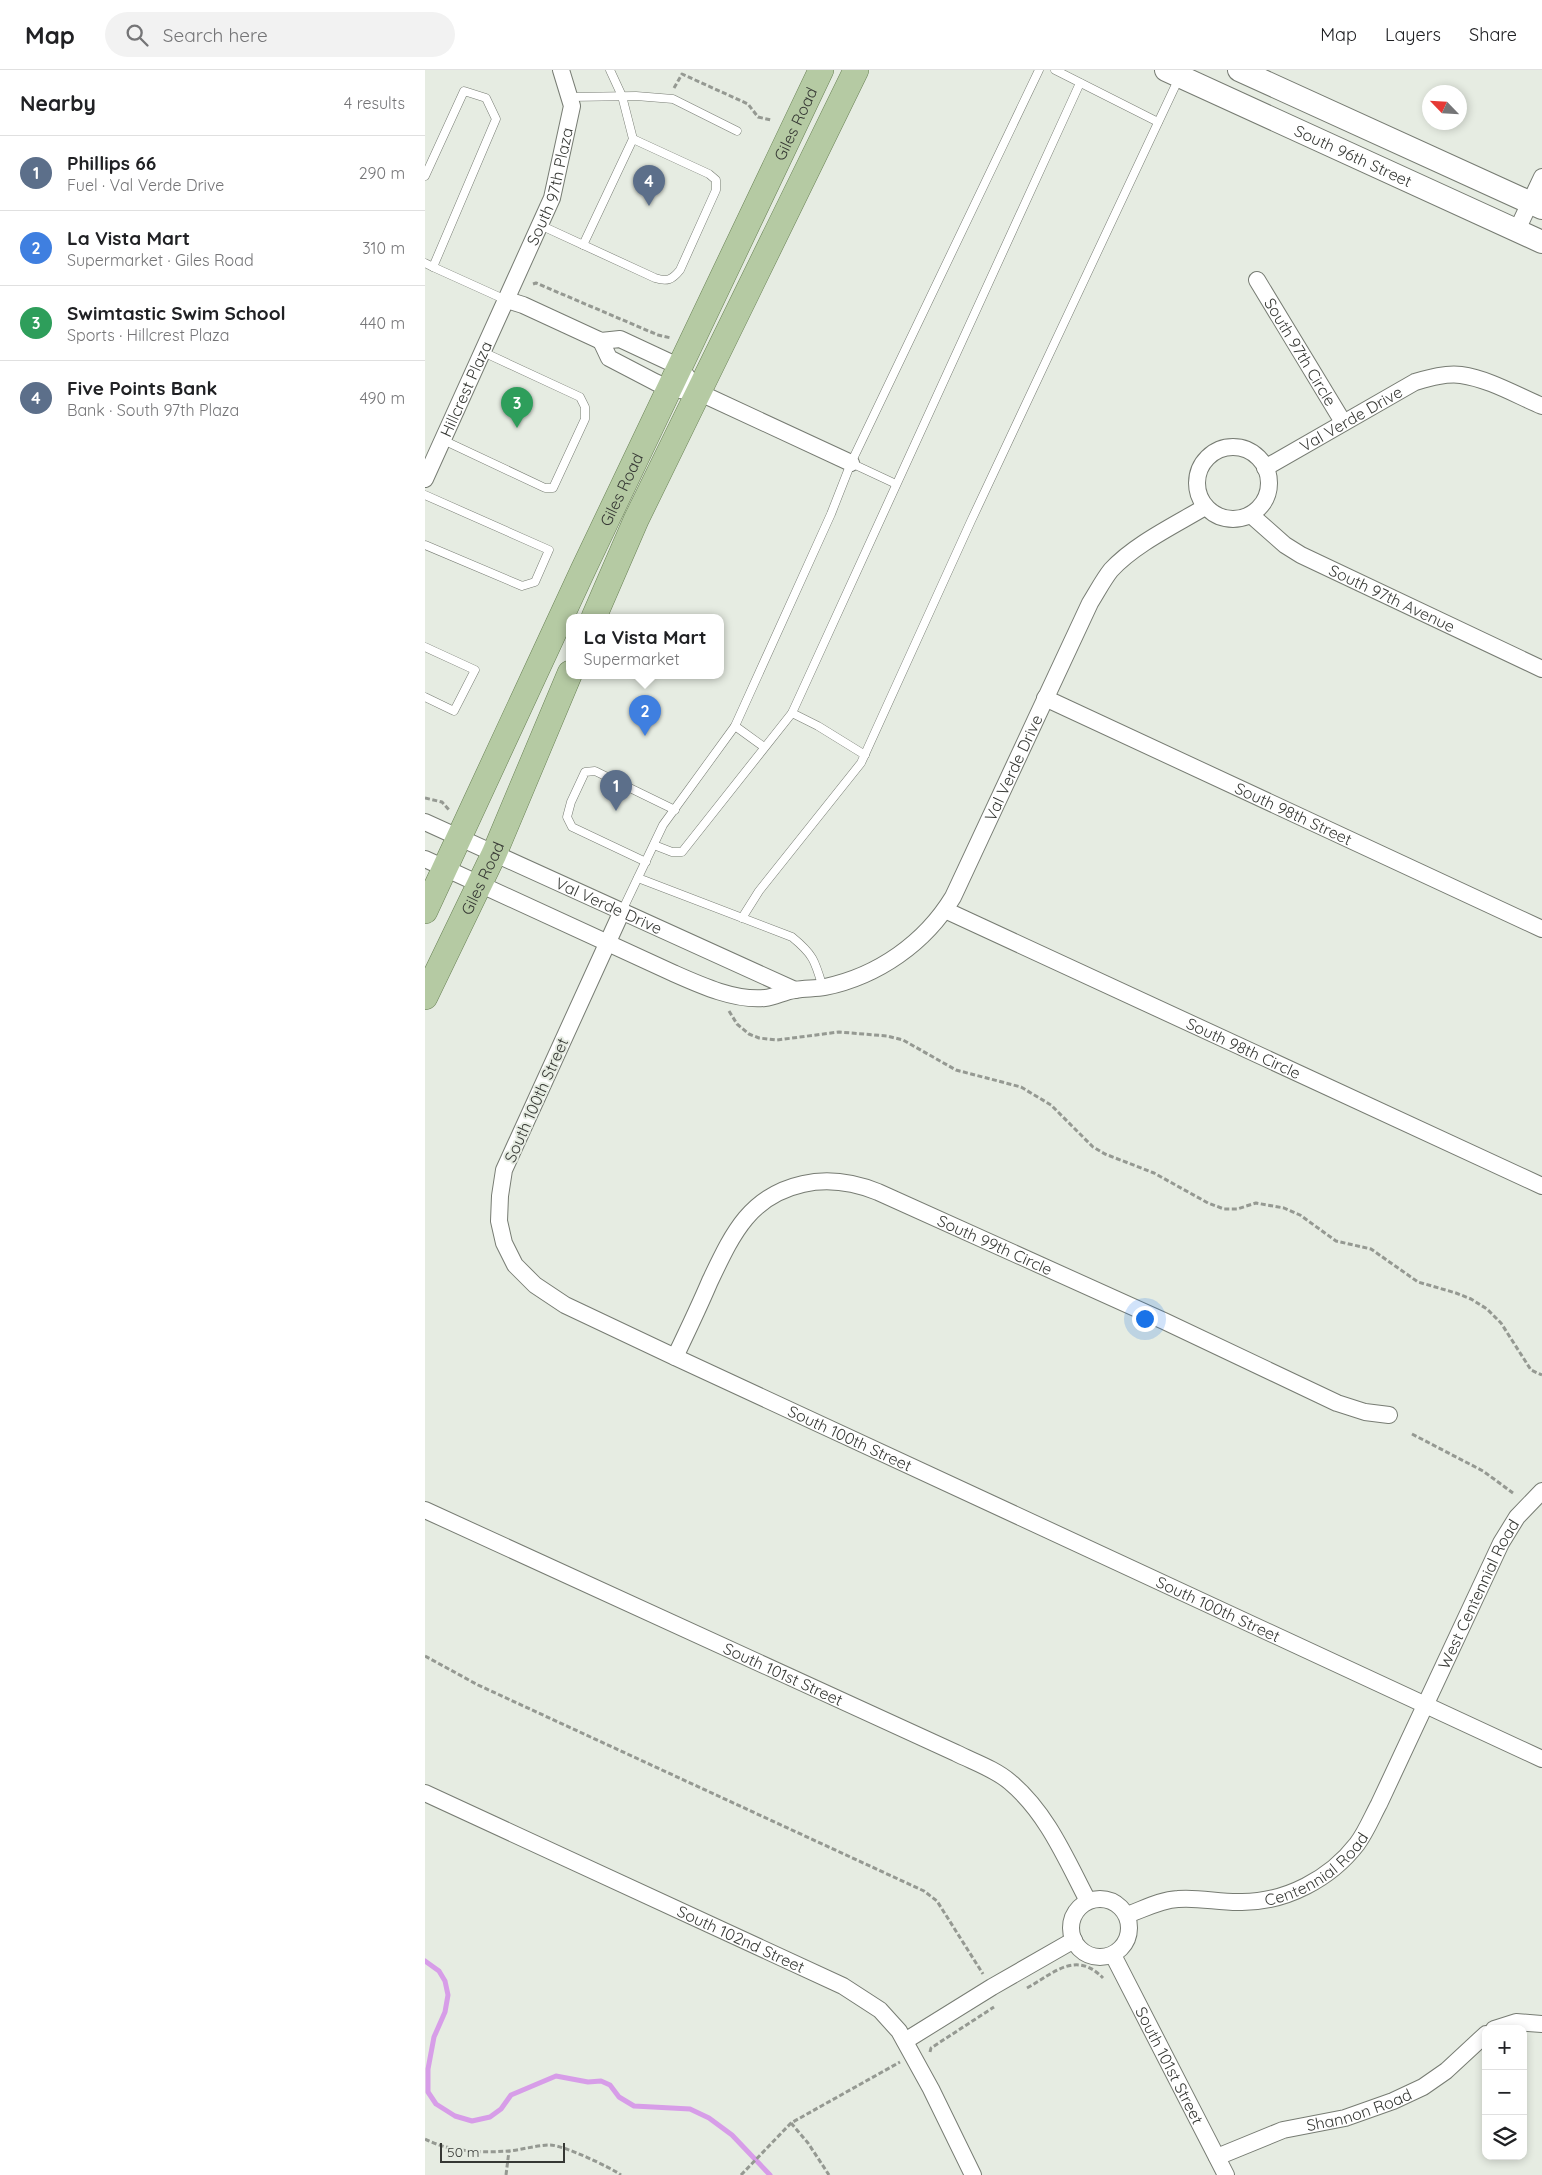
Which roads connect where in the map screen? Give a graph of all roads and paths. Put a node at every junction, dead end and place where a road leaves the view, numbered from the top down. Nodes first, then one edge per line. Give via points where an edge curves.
1 (561, 70) edge
2 (610, 70) edge
3 (821, 70) edge
4 (856, 70) edge
5 (1039, 70) edge
6 (1055, 70) edge
7 (1239, 70) edge
8 (1173, 73) edge
9 (1080, 83) junction
10 (622, 96) junction
11 (569, 97) junction
12 (672, 99) junction
13 (771, 120) dead end
14 (1158, 122) junction
15 (737, 131) dead end
16 (633, 138) junction
17 (425, 176) edge
18 (1542, 177) edge
19 (1536, 205) edge
20 (540, 225) junction
21 (1517, 230) junction
22 (1542, 242) edge
23 (583, 245) junction
24 (425, 263) edge
25 (433, 267) junction
26 (1257, 280) dead end
27 (533, 284) dead end
28 (507, 300) junction
29 (671, 338) dead end
30 (601, 341) junction
31 (483, 352) junction
32 (680, 367) junction
33 (669, 389) junction
34 (698, 392) junction
35 (1542, 406) edge
36 (1343, 422) junction
37 (443, 440) junction
38 (851, 463) junction
39 (1265, 468) junction
40 (425, 479) edge
41 (896, 484) junction
42 (425, 494) edge
43 (1205, 507) junction
44 (1251, 514) junction
45 (425, 545) edge
46 (595, 614) edge
47 (425, 648) edge
48 (1542, 669) edge
49 (567, 679) edge
50 (425, 697) edge
51 (1045, 698) junction
52 (792, 713) junction
53 (735, 726) junction
54 (764, 747) junction
55 (865, 755) junction
56 (675, 810) junction
57 (425, 822) edge
58 (460, 838) junction
59 (654, 845) junction
60 (494, 854) junction
61 (646, 862) junction
62 (435, 864) edge
63 (638, 878) junction
64 (479, 886) junction
65 (945, 910) junction
66 (425, 911) edge
67 (622, 911) junction
68 (742, 918) junction
69 (1542, 929) edge
70 (608, 942) junction
71 (823, 988) junction
72 (795, 990) junction
73 (425, 997) edge
74 (728, 1010) dead end
75 (1542, 1186) edge
76 (675, 1357) junction
77 (1542, 1375) edge
78 (1389, 1415) dead end
79 (1412, 1434) dead end
80 (1513, 1493) dead end
81 (1540, 1495) edge
82 (425, 1510) edge
83 (425, 1656) edge
84 (1425, 1706) junction
85 (1542, 1759) edge
86 (425, 1793) edge
87 (1087, 1901) junction
88 (1127, 1915) junction
89 (1074, 1940) junction
90 (1113, 1955) junction
91 (983, 1974) dead end
92 (1103, 1978) dead end
93 (1018, 1993) dead end
94 (1002, 2002) dead end
95 (1542, 2024) edge
96 (1507, 2025) edge
97 (1482, 2038) edge
98 (905, 2041) junction
99 (920, 2057) junction
100 (791, 2123) junction
101 (425, 2139) edge
102 (509, 2151) junction
103 (1217, 2157) junction
104 (506, 2175) edge
105 (621, 2175) edge
106 (741, 2175) edge
107 (829, 2175) edge
108 (973, 2175) edge
109 (1226, 2175) edge

1 - 11 street, South 97th Plaza
2 - 10 lane
3 - 32 main road, Giles Road
4 - 34 main road, Giles Road
5 - 38 lane
6 - 9 lane
7 - 19 main road, South 96th Street
8 - 14 lane
8 - 21 main road, South 96th Street
9 - 14 lane
9 - 41 lane
10 - 11 lane
10 - 12 lane
10 - 16 lane
11 - 20 street, South 97th Plaza via 572,106 552,198
12 - 13 path via 675,84 682,74 748,104 758,117
12 - 15 lane
14 - 55 lane
16 - 23 lane
16 - 23 lane via 709,174 716,180 717,190 674,278 666,281
17 - 25 lane via 464,91 486,98 496,118
18 - 19 street
19 - 21 street
20 - 23 lane
20 - 28 street, South 97th Plaza
21 - 22 main road, South 96th Street
24 - 25 lane
25 - 28 lane
26 - 36 street, South 97th Circle
27 - 29 path
28 - 30 street
28 - 31 street, Hillcrest Plaza
30 - 32 street via 620,339
30 - 33 street via 609,358
31 - 37 street, Hillcrest Plaza
31 - 37 lane via 580,397 585,419 553,488 545,488
32 - 33 main road, Giles Road
32 - 34 street
33 - 34 street
33 - 58 main road, Giles Road
34 - 38 street
34 - 46 main road, Giles Road via 636,520
35 - 36 street, Val Verde Drive via 1490,383 1461,375 1438,376 1415,382
36 - 39 street, Val Verde Drive
37 - 40 street, Hillcrest Plaza
38 - 41 lane
38 - 53 lane
39 - 43 street via 1249,451 1237,448 1216,452 1206,459 1198,477 1197,488
39 - 44 street via 1269,478 1267,496
41 - 52 lane
42 - 45 lane via 549,550 535,582 522,586
43 - 44 street via 1223,518 1235,519
43 - 51 street, Val Verde Drive via 1136,549 1111,570 1090,603
44 - 48 street, South 97th Avenue via 1301,555
47 - 50 lane via 475,670 454,711
49 - 60 main road, Giles Road
51 - 65 street, Val Verde Drive
51 - 69 street, South 98th Street
52 - 54 lane
52 - 55 lane
53 - 54 lane
53 - 56 lane
54 - 59 lane via 682,852
55 - 68 lane via 759,891
56 - 59 lane via 663,825
56 - 61 lane via 595,771 585,772 567,817 572,827
57 - 58 street, Val Verde Drive
58 - 60 street, Val Verde Drive
58 - 62 main road, Giles Road
59 - 61 lane
60 - 64 main road, Giles Road
60 - 67 street, Val Verde Drive
61 - 63 lane
62 - 64 street, Val Verde Drive
62 - 66 main road, Giles Road
63 - 67 lane
63 - 68 lane
64 - 70 street, Val Verde Drive
64 - 73 main road, Giles Road
65 - 71 street, Val Verde Drive via 897,957 858,977
65 - 75 street, South 98th Circle
67 - 70 street, South 100th Street
67 - 72 street, Val Verde Drive
68 - 71 lane via 792,937 809,950
70 - 72 street, Val Verde Drive via 681,977 732,995 765,998
70 - 76 street, South 100th Street via 511,1151 499,1196 499,1221 504,1243 515,1264 535,1285 565,1305
71 - 72 street, Val Verde Drive
74 - 77 path via 737,1024 759,1038 777,1040 839,1032 887,1036 903,1040 956,1070 1021,1087 1051,1104 1093,1147 1154,1173 1208,1203 1224,1209 1256,1203 1283,1208 1300,1215 1336,1241 1371,1249 1418,1282 1471,1299 1492,1314 1531,1370
76 - 78 street, South 99th Circle via 729,1241 747,1216 771,1196 790,1187 839,1181 859,1185 895,1200 1337,1403
76 - 84 street, South 100th Street
79 - 80 path via 1483,1471
81 - 84 street, West Centennial Road via 1517,1518 1501,1543
82 - 87 street, South 101st Street via 956,1753 1009,1781 1037,1810 1051,1831
83 - 91 path via 478,1685 924,1891 937,1901
84 - 85 street, South 100th Street
84 - 88 street, Centennial Road via 1370,1822 1357,1844 1335,1866 1294,1892 1269,1900 1178,1899
86 - 98 street, South 102nd Street via 843,1986 880,2010
87 - 88 street via 1106,1898 1115,1902
87 - 89 street via 1074,1914 1071,1932
88 - 90 street via 1130,1924 1126,1942
89 - 90 street via 1086,1954
89 - 98 street
90 - 103 street, South 101st Street
92 - 93 path via 1086,1966 1068,1965
94 - 99 path via 931,2048 929,2055
95 - 96 street via 1516,2022
97 - 103 street, Shannon Road via 1423,2087 1345,2118 1283,2130
98 - 99 street, South 102nd Street
99 - 100 path via 900,2061
99 - 108 street, South 102nd Street
100 - 106 path
100 - 107 path
101 - 102 path via 448,2148
102 - 104 path
102 - 105 path via 561,2146
103 - 109 street, South 101st Street

